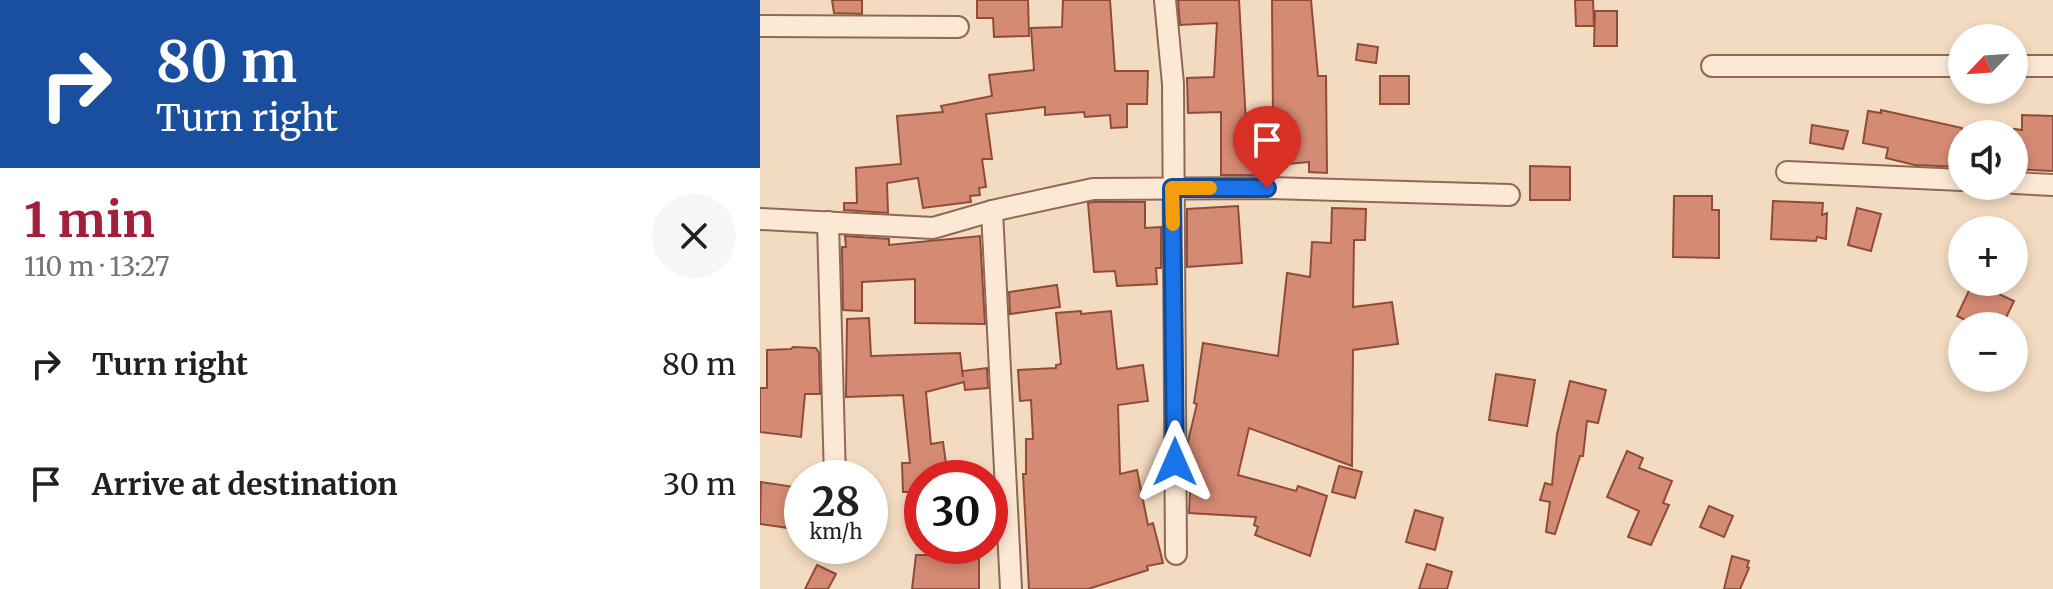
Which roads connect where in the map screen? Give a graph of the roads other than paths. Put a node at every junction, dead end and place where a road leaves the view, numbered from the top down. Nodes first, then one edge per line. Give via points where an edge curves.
1 (1165, 0) edge
2 (760, 26) edge
3 (958, 27) dead end
4 (1712, 66) dead end
5 (1948, 66) edge
6 (2028, 66) edge
7 (2053, 66) edge
8 (1787, 172) dead end
9 (1948, 179) edge
10 (2028, 184) edge
11 (2053, 185) edge
12 (1172, 188) junction
13 (1509, 195) dead end
14 (992, 211) junction
15 (760, 219) edge
16 (828, 222) junction
17 (835, 460) edge
18 (1176, 554) dead end
19 (1011, 589) edge

1 - 12 street via 1173,84
2 - 3 street
4 - 5 street
6 - 7 street
8 - 9 street
10 - 11 street
12 - 13 street
12 - 14 street via 1093,189
12 - 18 street
14 - 16 street via 933,228
14 - 19 street
15 - 16 street
16 - 17 street

